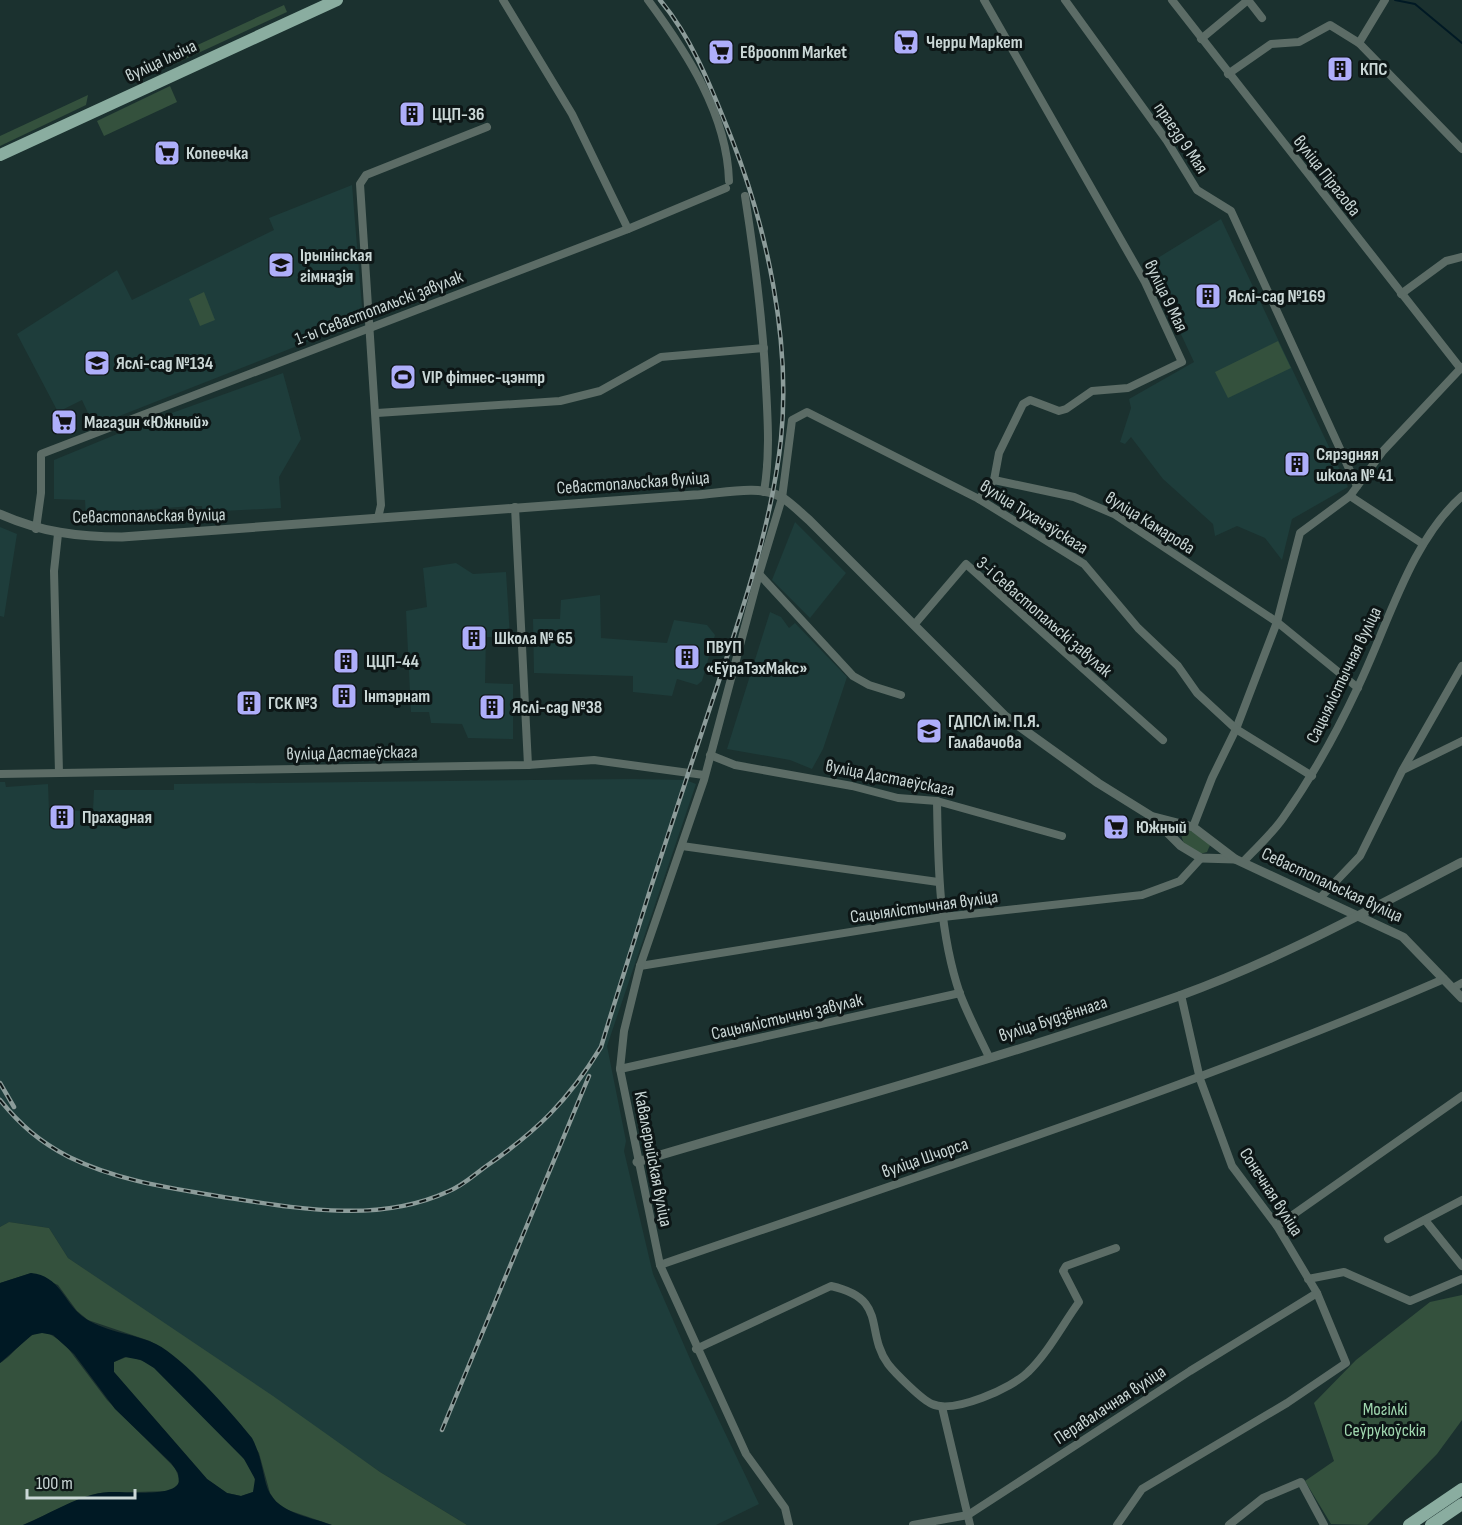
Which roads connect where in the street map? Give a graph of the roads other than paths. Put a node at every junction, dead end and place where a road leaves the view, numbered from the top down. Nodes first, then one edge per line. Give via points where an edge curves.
1 (337, 0) edge
2 (503, 0) edge
3 (648, 0) edge
4 (984, 0) edge
5 (1065, 0) edge
6 (1172, 0) edge
7 (1385, 0) edge
8 (1262, 18) dead end
9 (1201, 39) junction
10 (1359, 43) junction
11 (1228, 74) junction
12 (487, 127) dead end
13 (1462, 149) edge
14 (0, 154) edge
15 (745, 196) dead end
16 (628, 229) junction
17 (1462, 257) edge
18 (1401, 294) junction
19 (371, 326) junction
20 (764, 348) junction
21 (1461, 368) edge
22 (377, 413) junction
23 (994, 480) junction
24 (1357, 486) junction
25 (764, 492) junction
26 (1350, 496) junction
27 (1462, 496) edge
28 (782, 498) junction
29 (979, 499) junction
30 (515, 507) junction
31 (0, 514) edge
32 (378, 518) junction
33 (36, 529) junction
34 (58, 534) junction
35 (1423, 544) junction
36 (759, 574) junction
37 (1277, 622) junction
38 (914, 625) junction
39 (1462, 666) edge
40 (1358, 688) junction
41 (901, 695) dead end
42 (1236, 729) junction
43 (1163, 740) dead end
44 (1462, 741) edge
45 (710, 755) junction
46 (528, 765) junction
47 (1402, 771) junction
48 (59, 773) junction
49 (0, 774) edge
50 (1312, 776) junction
51 (704, 778) junction
52 (937, 801) junction
53 (1151, 816) junction
54 (1190, 826) junction
55 (1062, 836) dead end
56 (1210, 838) junction
57 (682, 846) junction
58 (1181, 846) junction
59 (1201, 858) junction
60 (1239, 860) junction
61 (1462, 862) edge
62 (938, 882) junction
63 (1320, 898) junction
64 (1359, 915) junction
65 (943, 917) junction
66 (640, 966) junction
67 (1444, 979) junction
68 (1458, 986) edge
69 (960, 993) junction
70 (1181, 995) junction
71 (1462, 998) edge
72 (989, 1057) junction
73 (620, 1070) junction
74 (1200, 1079) junction
75 (1462, 1096) edge
76 (637, 1162) junction
77 (1462, 1200) edge
78 (1425, 1220) junction
79 (1277, 1226) junction
80 (1388, 1239) dead end
81 (1116, 1248) dead end
82 (660, 1265) junction
83 (1462, 1266) edge
84 (1308, 1279) junction
85 (1462, 1279) edge
86 (1317, 1293) junction
87 (696, 1349) junction
88 (942, 1407) junction
89 (1462, 1489) edge
90 (1462, 1504) edge
91 (968, 1515) junction
92 (789, 1525) edge
93 (913, 1525) edge
94 (970, 1525) edge
95 (1117, 1525) edge
96 (1229, 1525) edge
97 (1324, 1525) edge
98 (1409, 1525) edge
99 (1431, 1525) edge

1 - 14 main road, вуліца Ільіча
2 - 16 street via 572,114
3 - 16 street, 1-ы Севастопальскі завулак via 686,53 714,110 728,154 727,185
4 - 23 street, вуліца 9 Мая via 1145,282 1182,362 1128,388 1092,391 1059,411 1030,400 1023,405 999,453
5 - 24 street, праезд 9 Мая via 1167,141 1197,190 1231,211
6 - 9 street, вуліца Пірагова
7 - 10 street
8 - 9 street via 1248,0
9 - 11 street, вуліца Пірагова
10 - 11 street via 1330,25 1299,42 1270,44
10 - 13 street
11 - 18 street, вуліца Пірагова
12 - 19 street via 366,175 360,184
15 - 20 street via 761,294
16 - 19 street, 1-ы Севастопальскі завулак
17 - 18 street via 1446,261
18 - 21 street, вуліца Пірагова
19 - 22 street
19 - 33 street, 1-ы Севастопальскі завулак via 41,454
20 - 22 street via 661,357 600,391 560,401
20 - 25 street via 769,459
21 - 24 street via 1383,451
22 - 32 street via 381,505
23 - 29 street, вуліца 9 Мая
23 - 37 street, вуліца Камарова via 1074,497 1114,514
24 - 26 street
25 - 28 street, Севастопальская вуліца
25 - 30 street, Севастопальская вуліца
26 - 35 street
26 - 37 street via 1300,532
27 - 35 street, Сацыялістычная вуліца via 1443,512
28 - 29 street, вуліца Тухачэўскага via 792,420 807,412
28 - 36 street
28 - 38 street, Севастопальская вуліца
29 - 42 street, вуліца Тухачэўскага via 1084,564 1138,628 1178,666 1197,693
30 - 32 street, Севастопальская вуліца
30 - 46 street
31 - 33 street, Севастопальская вуліца
32 - 34 street, Севастопальская вуліца via 170,535
33 - 34 street, Севастопальская вуліца
34 - 48 street via 54,571
35 - 40 street, Сацыялістычная вуліца
36 - 41 street via 853,676
36 - 45 street
37 - 40 street, вуліца Камарова
37 - 42 street
38 - 43 street, 3-і Севастопальскі завулак via 966,564
38 - 53 street, Севастопальская вуліца via 1005,716
39 - 47 street
40 - 50 street, Сацыялістычная вуліца
42 - 50 street, вуліца Тухачэўскага
42 - 54 street
44 - 47 street
45 - 51 street
45 - 52 street, вуліца Дастаеўскага via 735,765 898,798
46 - 48 street, вуліца Дастаеўскага
46 - 51 street, вуліца Дастаеўскага via 594,760
47 - 63 street via 1360,856
48 - 49 street, вуліца Дастаеўскага
50 - 60 street, Сацыялістычная вуліца via 1281,820
51 - 57 street, Кавалерыйская вуліца
52 - 55 street, вуліца Дастаеўскага
52 - 62 street
53 - 54 street, Севастопальская вуліца
53 - 58 street, Севастопальская вуліца
54 - 56 street, Севастопальская вуліца
54 - 58 street via 1179,833
56 - 59 street via 1213,850
56 - 60 street, Севастопальская вуліца
57 - 62 street
57 - 66 street, Кавалерыйская вуліца
58 - 59 street, Севастопальская вуліца
59 - 60 street, Севастопальская вуліца
59 - 65 street, Сацыялістычная вуліца via 1180,881 1142,895
60 - 63 street, Севастопальская вуліца
61 - 64 street, вуліца Будзённага
62 - 65 street
63 - 64 street, Севастопальская вуліца
64 - 67 street, Севастопальская вуліца via 1403,937
64 - 70 street, вуліца Будзённага via 1310,942
65 - 66 street, Сацыялістычная вуліца
65 - 69 street
66 - 73 street, Кавалерыйская вуліца via 624,1031
67 - 68 street, Севастопальская вуліца
67 - 74 street, вуліца Шчорса
68 - 71 street, Севастопальская вуліца
69 - 72 street
69 - 73 street, Сацыялістычны завулак
70 - 72 street, вуліца Будзённага
70 - 74 street, Сонечная вуліца
72 - 76 street, вуліца Будзённага
73 - 76 street, Кавалерыйская вуліца
74 - 79 street, Сонечная вуліца via 1232,1166
74 - 82 street, вуліца Шчорса
75 - 79 street
76 - 82 street, Кавалерыйская вуліца
77 - 78 street
78 - 80 street
78 - 83 street
79 - 84 street, Сонечная вуліца
81 - 88 street via 1066,1266 1063,1271 1079,1302 1025,1375 982,1396
82 - 87 street, Кавалерыйская вуліца
84 - 85 street via 1344,1272 1410,1300
84 - 86 street, Сонечная вуліца
86 - 91 street, Перавалачная вуліца
86 - 95 street, Сонечная вуліца via 1346,1363 1287,1403 1142,1489
87 - 88 street via 831,1286 848,1290 866,1304 874,1317 888,1364 930,1403
87 - 92 street, Кавалерыйская вуліца via 746,1454 785,1508
88 - 91 street
89 - 98 main road
90 - 99 main road
91 - 93 street, Перавалачная вуліца
91 - 94 street
96 - 97 street via 1263,1498 1301,1482

